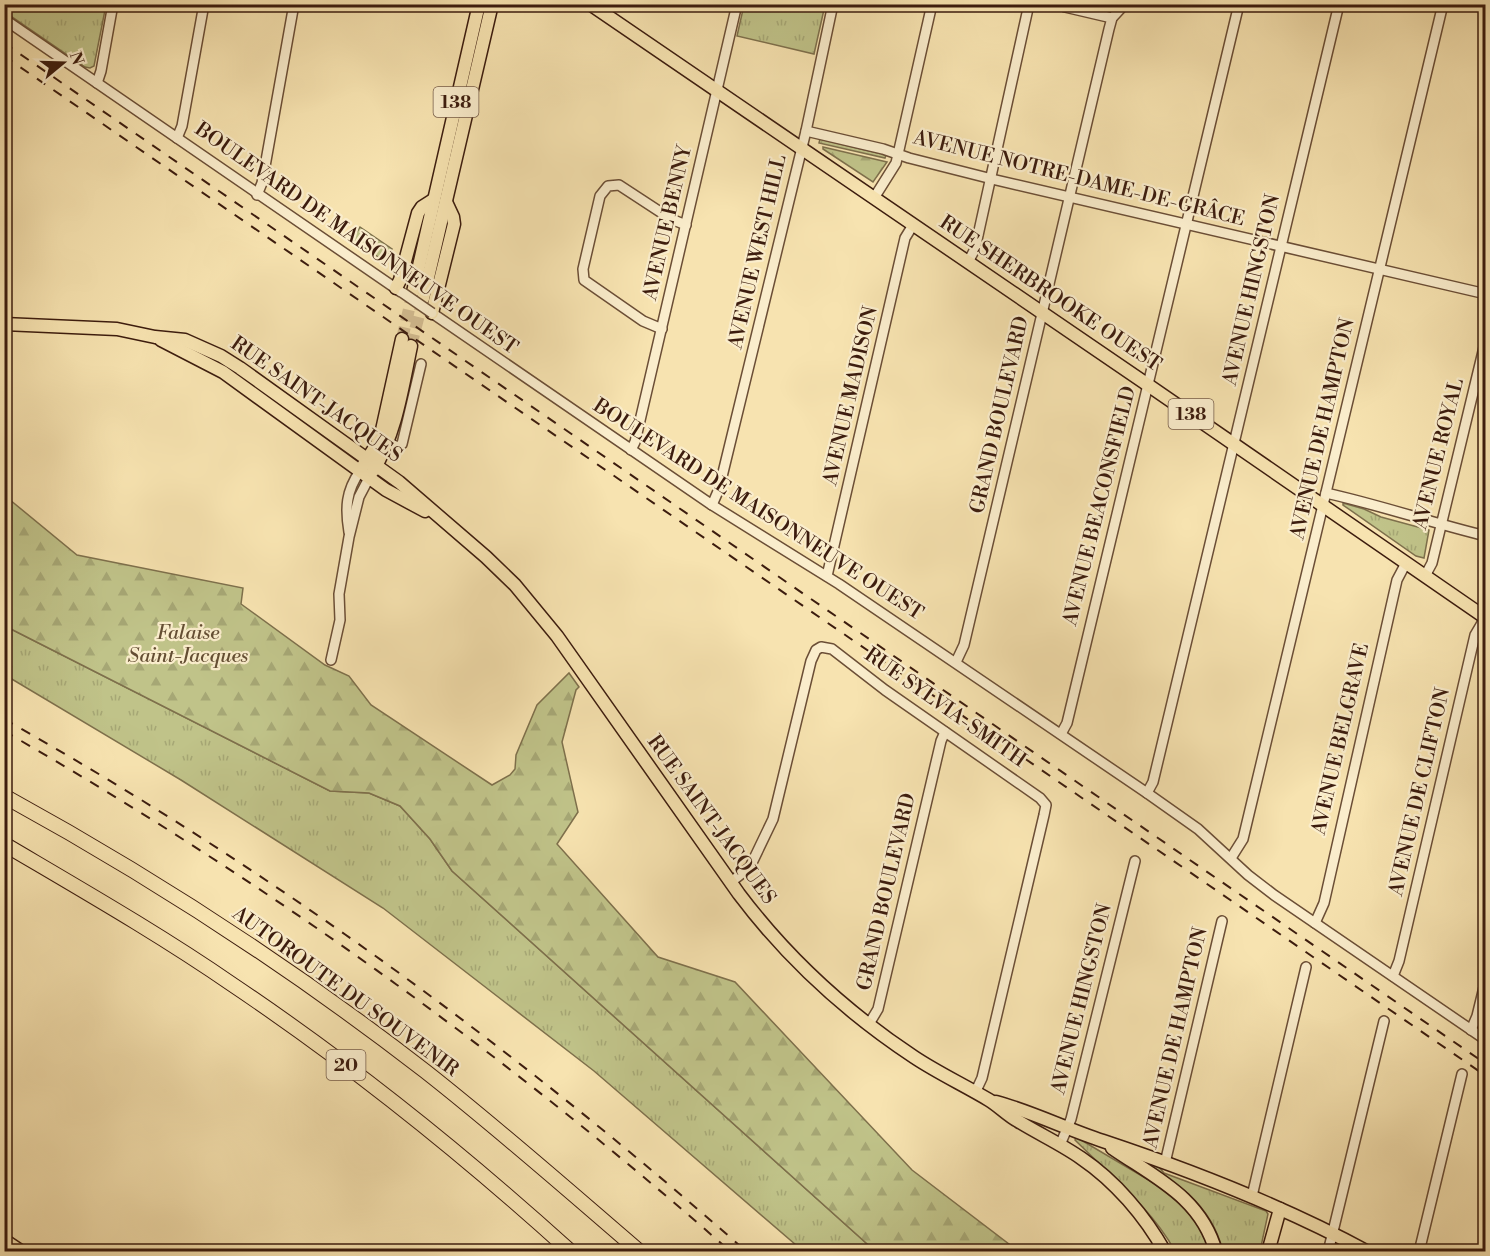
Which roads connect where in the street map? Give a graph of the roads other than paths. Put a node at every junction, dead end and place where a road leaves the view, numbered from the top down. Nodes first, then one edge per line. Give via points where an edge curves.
1 (112, 4) edge
2 (204, 4) edge
3 (294, 4) edge
4 (479, 4) edge
5 (492, 4) edge
6 (590, 4) edge
7 (737, 4) edge
8 (833, 4) edge
9 (932, 4) edge
10 (1029, 4) edge
11 (1061, 4) edge
12 (1125, 4) edge
13 (1239, 4) edge
14 (1339, 4) edge
15 (1443, 4) edge
16 (1113, 18) junction
17 (4, 19) edge
18 (97, 83) junction
19 (717, 90) junction
20 (806, 131) junction
21 (177, 138) junction
22 (801, 148) junction
23 (898, 154) junction
24 (990, 178) junction
25 (258, 195) junction
26 (1070, 197) junction
27 (874, 198) junction
28 (440, 201) junction
29 (1186, 224) junction
30 (686, 225) junction
31 (913, 225) junction
32 (1281, 247) junction
33 (968, 262) junction
34 (1378, 269) junction
35 (409, 293) junction
36 (1485, 294) edge
37 (432, 313) junction
38 (1042, 313) junction
39 (4, 324) edge
40 (662, 329) junction
41 (155, 336) junction
42 (1485, 339) edge
43 (422, 364) dead end
44 (1148, 385) junction
45 (388, 444) junction
46 (1234, 444) junction
47 (631, 450) junction
48 (372, 463) junction
49 (364, 474) junction
50 (1325, 499) junction
51 (712, 506) junction
52 (442, 520) junction
53 (1442, 523) junction
54 (1485, 536) edge
55 (1406, 563) junction
56 (827, 576) junction
57 (1425, 576) junction
58 (1485, 618) edge
59 (331, 660) dead end
60 (956, 662) junction
61 (945, 732) junction
62 (1061, 734) junction
63 (1148, 793) junction
64 (4, 796) edge
65 (4, 844) edge
66 (4, 855) edge
67 (1231, 858) junction
68 (1134, 861) dead end
69 (731, 882) junction
70 (102, 902) junction
71 (1222, 921) dead end
72 (1315, 923) junction
73 (1306, 967) dead end
74 (1393, 976) junction
75 (1485, 980) edge
76 (1384, 1021) dead end
77 (869, 1024) junction
78 (1471, 1030) junction
79 (1485, 1040) edge
80 (1462, 1074) dead end
81 (975, 1093) junction
82 (989, 1100) junction
83 (1068, 1128) junction
84 (1101, 1141) junction
85 (1060, 1145) junction
86 (1164, 1163) junction
87 (1252, 1196) junction
88 (1280, 1209) junction
89 (1333, 1233) junction
90 (4, 1240) edge
91 (22, 1251) edge
92 (571, 1251) edge
93 (640, 1251) edge
94 (1165, 1251) edge
95 (1216, 1251) edge
96 (1268, 1251) edge
97 (1328, 1251) edge
98 (1368, 1251) edge
99 (1419, 1251) edge

1 - 18 street
2 - 21 street via 183,126
3 - 25 street
4 - 28 main road, 138
5 - 28 main road, 138
6 - 19 main road, RUE SHERBROOKE OUEST / 138
7 - 19 street, AVENUE BENNY
8 - 20 street, AVENUE WEST HILL
9 - 23 street
10 - 24 street
11 - 16 street
12 - 16 street, GRAND BOULEVARD
13 - 29 street, AVENUE BEACONSFIELD
14 - 32 street, AVENUE HINGSTON
15 - 34 street, AVENUE DE HAMPTON
16 - 26 street, GRAND BOULEVARD
17 - 18 street, BOULEVARD DE MAISONNEUVE OUEST
18 - 21 street, BOULEVARD DE MAISONNEUVE OUEST
19 - 22 main road, RUE SHERBROOKE OUEST / 138
19 - 30 street, AVENUE BENNY
20 - 22 street, AVENUE WEST HILL
20 - 23 street, AVENUE NOTRE-DAME-DE-GRÂCE
21 - 25 street, BOULEVARD DE MAISONNEUVE OUEST
22 - 27 main road, RUE SHERBROOKE OUEST / 138
22 - 51 street, AVENUE WEST HILL
23 - 24 street, AVENUE NOTRE-DAME-DE-GRÂCE
23 - 27 street
24 - 26 street, AVENUE NOTRE-DAME-DE-GRÂCE
24 - 33 street via 975,249
25 - 35 street, BOULEVARD DE MAISONNEUVE OUEST
26 - 29 street, AVENUE NOTRE-DAME-DE-GRÂCE
26 - 38 street, GRAND BOULEVARD
27 - 31 main road, RUE SHERBROOKE OUEST / 138
28 - 35 main road, 138
28 - 35 main road via 422,207 418,213 400,280
28 - 37 main road via 454,222
29 - 32 street, AVENUE NOTRE-DAME-DE-GRÂCE
29 - 44 street, AVENUE BEACONSFIELD
30 - 40 street, AVENUE BENNY
30 - 40 street via 619,185 609,186 600,196 583,269 584,280 643,321
31 - 33 main road, RUE SHERBROOKE OUEST / 138
31 - 56 street, AVENUE MADISON via 905,238
32 - 34 street, AVENUE NOTRE-DAME-DE-GRÂCE
32 - 46 street, AVENUE HINGSTON
33 - 38 main road, RUE SHERBROOKE OUEST / 138
34 - 36 street, AVENUE NOTRE-DAME-DE-GRÂCE
34 - 50 street, AVENUE DE HAMPTON
35 - 37 street, BOULEVARD DE MAISONNEUVE OUEST, bridge
37 - 47 street, BOULEVARD DE MAISONNEUVE OUEST
38 - 44 main road, RUE SHERBROOKE OUEST / 138
38 - 60 street, GRAND BOULEVARD via 963,649
39 - 41 main road, RUE SAINT-JACQUES via 111,328
40 - 47 street, AVENUE BENNY
41 - 48 main road, RUE SAINT-JACQUES via 185,340 221,356
41 - 49 main road, RUE SAINT-JACQUES via 217,368
42 - 53 street, AVENUE ROYAL
43 - 45 street via 403,442 399,447
44 - 46 main road, RUE SHERBROOKE OUEST / 138
44 - 62 street, AVENUE BEACONSFIELD via 1067,723
45 - 48 main road
45 - 48 main road via 406,343
46 - 50 main road, RUE SHERBROOKE OUEST / 138
46 - 63 street, AVENUE HINGSTON
47 - 51 street, BOULEVARD DE MAISONNEUVE OUEST
48 - 49 main road
48 - 52 main road, RUE SAINT-JACQUES
49 - 52 main road, RUE SAINT-JACQUES
49 - 59 street via 349,537 339,594 340,620
50 - 53 street
50 - 55 main road, RUE SHERBROOKE OUEST / 138
50 - 67 street, AVENUE DE HAMPTON via 1243,839
51 - 56 street, BOULEVARD DE MAISONNEUVE OUEST
52 - 69 main road, RUE SAINT-JACQUES via 496,566 542,617
53 - 54 street
53 - 57 street, AVENUE ROYAL
55 - 57 main road, RUE SHERBROOKE OUEST / 138
55 - 72 street, AVENUE BELGRAVE via 1397,580 1324,903
56 - 60 street, BOULEVARD DE MAISONNEUVE OUEST
57 - 58 main road, RUE SHERBROOKE OUEST / 138
58 - 74 street, AVENUE DE CLIFTON via 1475,635
60 - 62 street, BOULEVARD DE MAISONNEUVE OUEST
61 - 69 street, RUE SYLVIA-SMITH via 832,649 819,648 811,661 773,819 750,867
61 - 77 street, GRAND BOULEVARD via 878,1009
61 - 81 street, RUE SYLVIA-SMITH via 1046,805 982,1078
62 - 63 street, BOULEVARD DE MAISONNEUVE OUEST
63 - 67 street, BOULEVARD DE MAISONNEUVE OUEST
64 - 93 highway, AUTOROUTE DU SOUVENIR / 20 via 193,908 343,1010 464,1103
65 - 70 highway, 20
66 - 70 highway
67 - 72 street, BOULEVARD DE MAISONNEUVE OUEST via 1254,880
68 - 83 street, AVENUE HINGSTON
69 - 77 main road, RUE SAINT-JACQUES via 796,962
70 - 92 highway, 20 via 232,984 345,1065
71 - 86 street, AVENUE DE HAMPTON
72 - 74 street, BOULEVARD DE MAISONNEUVE OUEST
73 - 87 street
74 - 78 street, BOULEVARD DE MAISONNEUVE OUEST
75 - 78 street
76 - 89 street
77 - 81 main road, RUE SAINT-JACQUES via 914,1057
78 - 79 street, BOULEVARD DE MAISONNEUVE OUEST
80 - 99 street
81 - 82 main road, RUE SAINT-JACQUES
82 - 83 main road, RUE SAINT-JACQUES
82 - 85 main road, RUE SAINT-JACQUES
83 - 84 main road, RUE SAINT-JACQUES
83 - 85 street, AVENUE HINGSTON
84 - 86 main road
84 - 95 main road via 1186,1199 1203,1219
85 - 94 main road, RUE SAINT-JACQUES via 1110,1182 1145,1221
86 - 87 main road
87 - 88 main road
88 - 89 main road
88 - 96 main road
89 - 97 street
89 - 98 main road
90 - 91 main road

